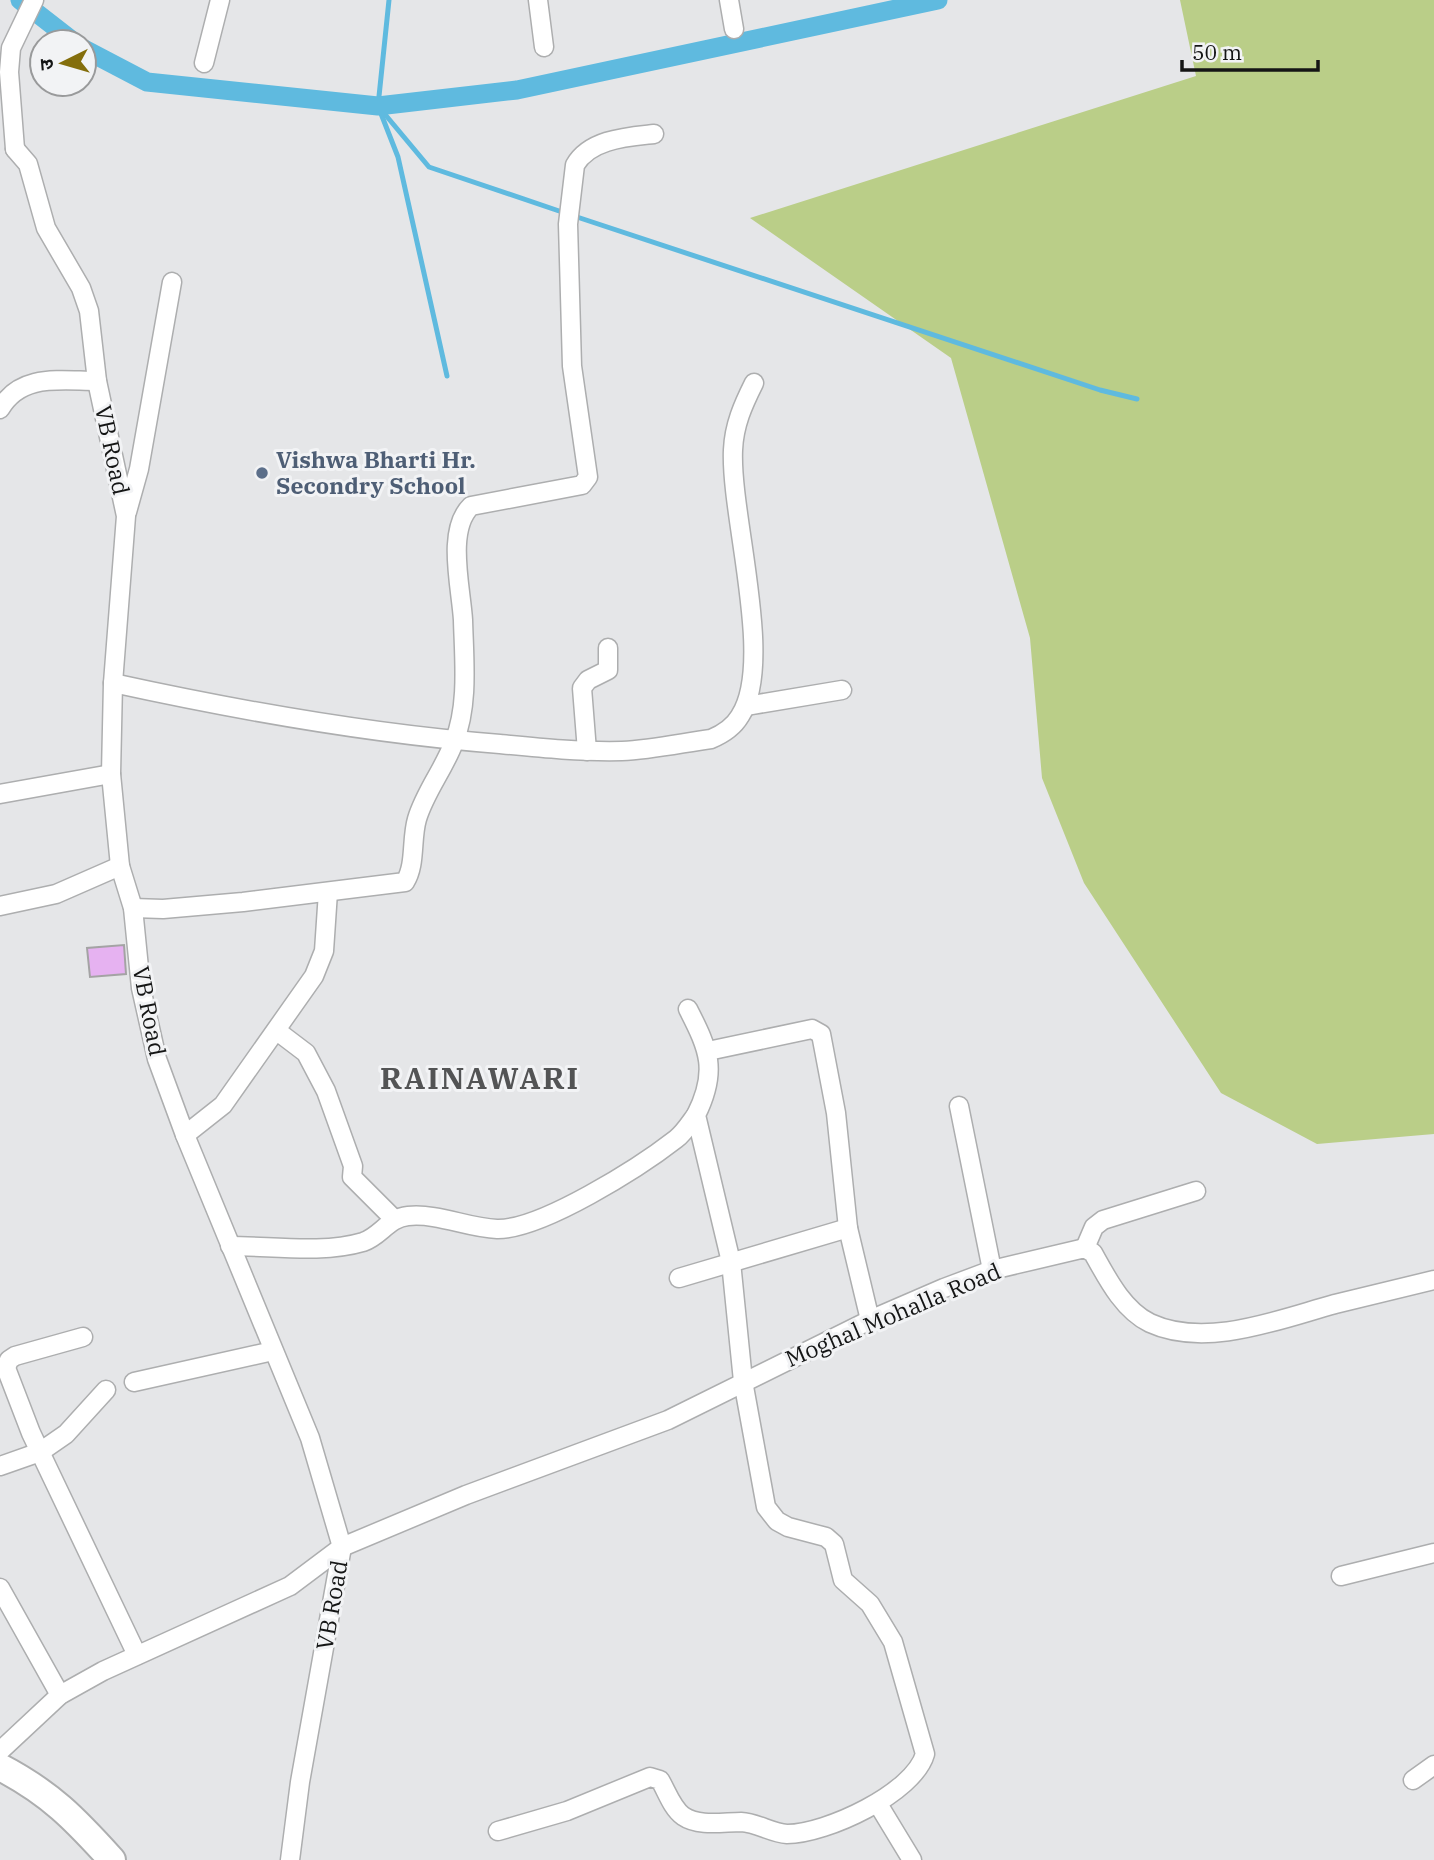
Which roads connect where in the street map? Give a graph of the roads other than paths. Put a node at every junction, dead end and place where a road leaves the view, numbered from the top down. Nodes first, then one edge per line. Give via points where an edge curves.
1 (34, 0) edge
2 (220, 0) edge
3 (538, 0) edge
4 (729, 0) edge
5 (734, 29) dead end
6 (544, 47) dead end
7 (204, 63) dead end
8 (654, 134) dead end
9 (7, 150) edge
10 (172, 282) dead end
11 (97, 382) junction
12 (754, 383) dead end
13 (0, 410) edge
14 (126, 516) junction
15 (608, 648) dead end
16 (113, 683) junction
17 (842, 690) dead end
18 (746, 706) junction
19 (455, 741) junction
20 (587, 751) junction
21 (111, 774) junction
22 (0, 794) edge
23 (120, 866) junction
24 (328, 892) junction
25 (0, 906) edge
26 (133, 908) junction
27 (688, 1009) dead end
28 (277, 1031) junction
29 (708, 1051) junction
30 (959, 1106) dead end
31 (696, 1115) junction
32 (185, 1135) junction
33 (1196, 1191) dead end
34 (394, 1219) junction
35 (848, 1227) junction
36 (230, 1246) junction
37 (1085, 1248) junction
38 (730, 1262) junction
39 (992, 1270) junction
40 (678, 1278) dead end
41 (1434, 1280) edge
42 (870, 1320) junction
43 (83, 1337) dead end
44 (273, 1351) junction
45 (743, 1381) junction
46 (134, 1382) dead end
47 (106, 1390) dead end
48 (40, 1452) junction
49 (0, 1466) edge
50 (342, 1547) junction
51 (1434, 1553) edge
52 (1341, 1576) dead end
53 (0, 1588) edge
54 (137, 1655) junction
55 (60, 1695) junction
56 (0, 1751) edge
57 (1434, 1765) edge
58 (0, 1767) edge
59 (1413, 1780) dead end
60 (878, 1804) junction
61 (498, 1831) dead end
62 (112, 1860) edge
63 (290, 1860) edge
64 (912, 1860) edge

1 - 9 street via 11,48
2 - 7 street
3 - 6 street
4 - 5 street
8 - 19 street via 622,137 587,151 575,165 568,224 572,366 588,477 582,485 471,506 462,514 457,535 464,677
9 - 11 street, VB Road via 28,164 54,246 81,288 93,331
10 - 14 street via 139,469
11 - 13 street via 26,383
11 - 14 street, VB Road
12 - 18 street via 737,421 733,451 753,640
14 - 16 street, VB Road
15 - 20 street via 608,670 582,688
16 - 19 street via 280,717
16 - 21 street, VB Road
17 - 18 street
18 - 20 street via 729,730 711,739 625,751
19 - 20 street
19 - 24 street via 419,814 405,882
21 - 22 street
21 - 23 street, VB Road
23 - 25 street via 56,894
23 - 26 street, VB Road
24 - 26 street
24 - 28 street via 324,951 314,976
26 - 32 street, VB Road via 141,988 157,1059
27 - 29 street
28 - 32 street via 223,1105
28 - 34 street via 306,1053 326,1091 353,1166 352,1177
29 - 31 street via 706,1095
29 - 35 street via 812,1029 821,1034 836,1113
30 - 39 street
31 - 34 street via 678,1138 639,1163 566,1207 527,1223 496,1229 449,1219
31 - 38 street
32 - 36 street, VB Road
33 - 37 street via 1103,1220 1094,1227
34 - 36 street via 357,1243
35 - 38 street
35 - 42 street
36 - 44 street, VB Road
37 - 39 street, Moghal Mohalla Road
37 - 41 street via 1137,1314 1151,1323 1193,1332 1256,1325
38 - 40 street
38 - 45 street
39 - 42 street, Moghal Mohalla Road
42 - 45 street, Moghal Mohalla Road
43 - 48 street via 9,1360 8,1377
44 - 46 street
44 - 50 street, VB Road via 310,1438
45 - 50 street, Moghal Mohalla Road via 668,1420
45 - 60 street via 766,1507 788,1527 831,1539 843,1580 870,1604 893,1642 925,1754 914,1773
47 - 48 street via 66,1434
48 - 49 street
48 - 54 street
50 - 54 street, Moghal Mohalla Road via 290,1586
50 - 63 street, VB Road
51 - 52 street
53 - 55 street
54 - 55 street, Moghal Mohalla Road
55 - 56 street, Moghal Mohalla Road
57 - 59 street
58 - 62 main road via 66,1809
60 - 61 street via 800,1833 777,1833 754,1824 689,1819 677,1811 660,1780 650,1777 567,1811
60 - 64 street

